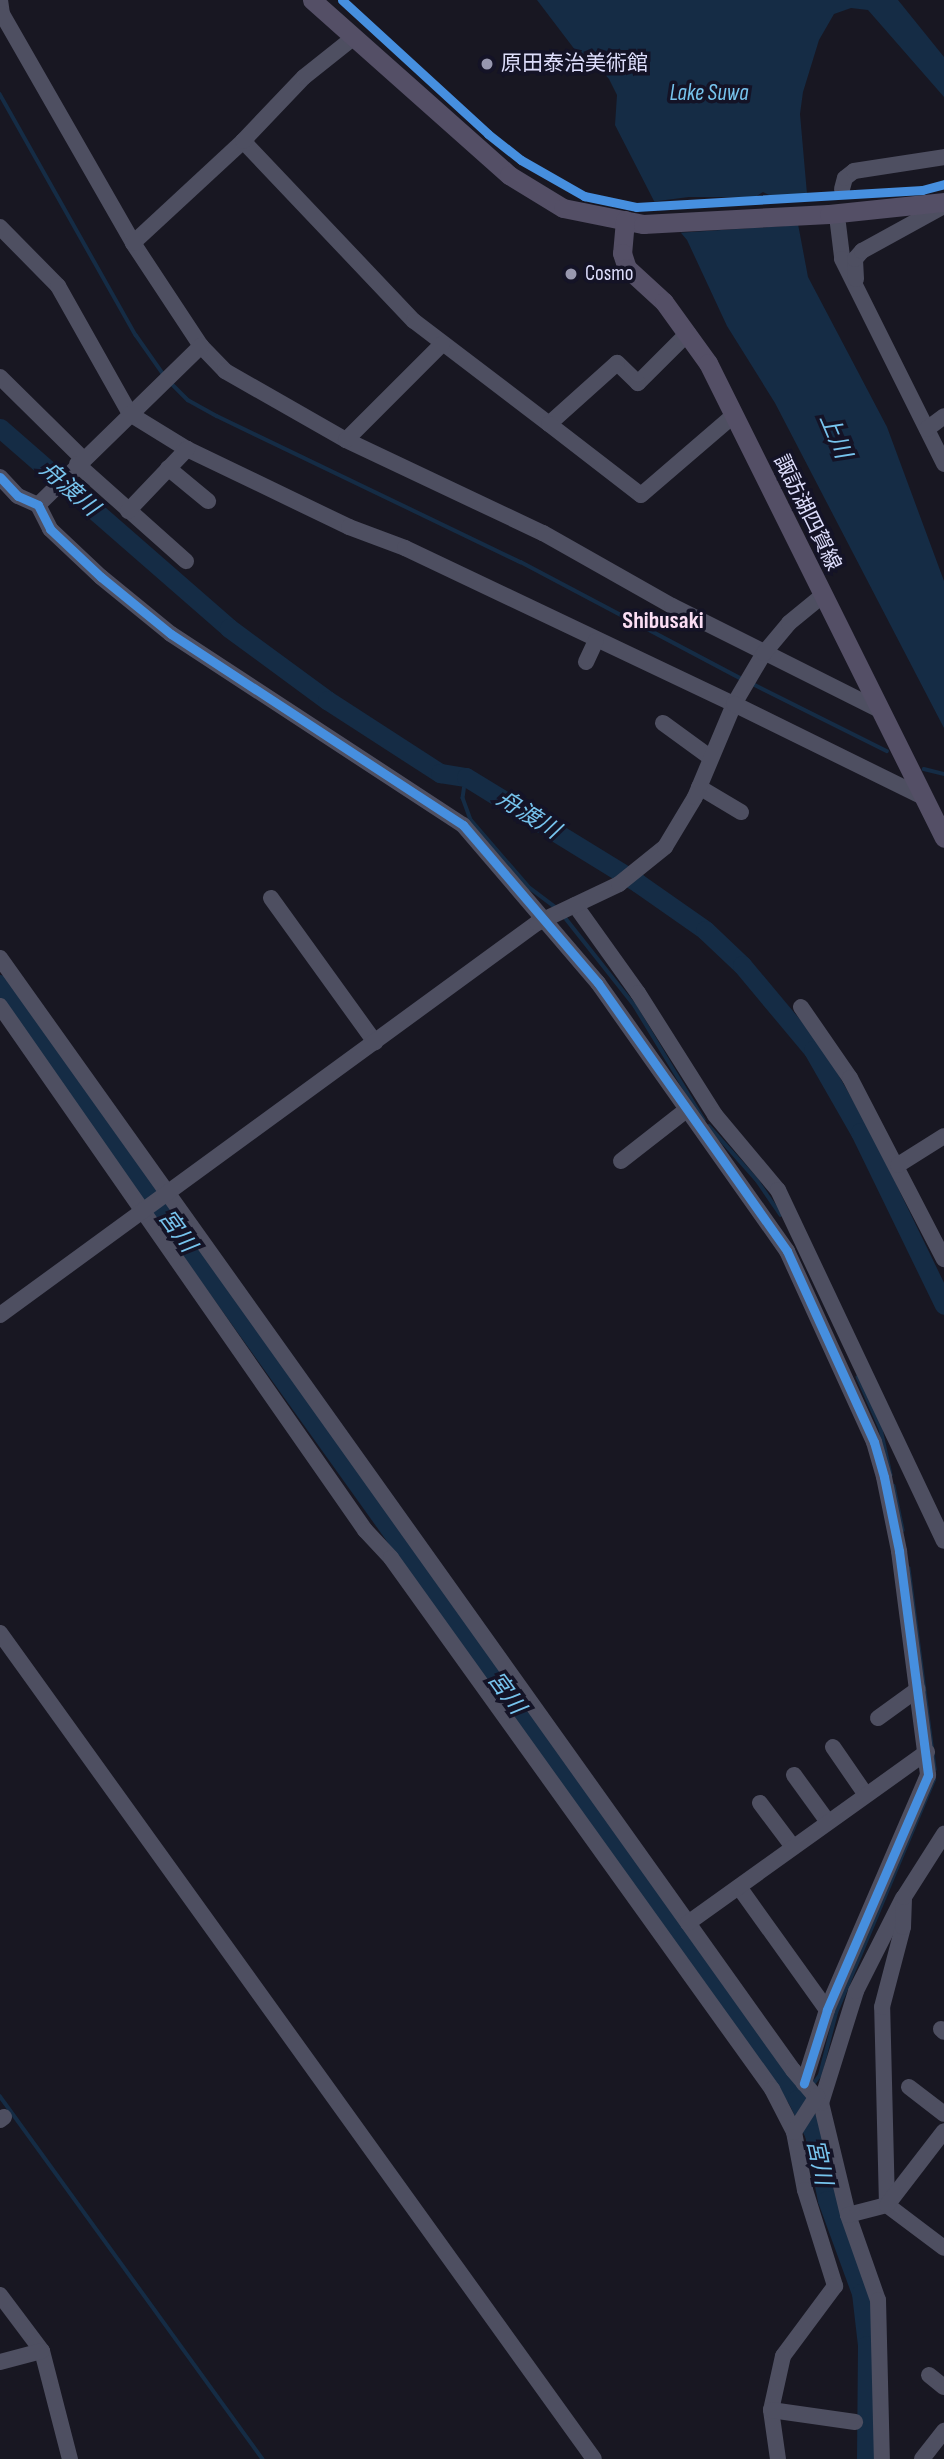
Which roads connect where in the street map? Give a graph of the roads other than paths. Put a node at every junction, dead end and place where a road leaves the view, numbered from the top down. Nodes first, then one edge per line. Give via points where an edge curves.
1 (0, 0) edge
2 (312, 0) edge
3 (353, 38) junction
4 (243, 141) junction
5 (944, 157) edge
6 (842, 189) dead end
7 (944, 194) edge
8 (944, 204) edge
9 (831, 214) junction
10 (636, 221) junction
11 (0, 227) edge
12 (133, 243) junction
13 (860, 292) junction
14 (688, 332) junction
15 (442, 344) junction
16 (201, 346) junction
17 (0, 377) edge
18 (130, 414) junction
19 (733, 416) junction
20 (944, 416) edge
21 (549, 424) junction
22 (927, 429) junction
23 (346, 440) junction
24 (187, 449) junction
25 (77, 464) junction
26 (944, 464) edge
27 (169, 468) junction
28 (0, 477) edge
29 (208, 501) dead end
30 (40, 503) junction
31 (128, 511) junction
32 (186, 561) dead end
33 (822, 596) junction
34 (596, 641) junction
35 (764, 653) junction
36 (586, 662) dead end
37 (734, 704) junction
38 (880, 710) junction
39 (663, 723) dead end
40 (711, 758) junction
41 (699, 787) junction
42 (923, 797) junction
43 (741, 812) dead end
44 (944, 838) edge
45 (271, 898) dead end
46 (575, 905) junction
47 (546, 918) junction
48 (0, 958) edge
49 (0, 1006) edge
50 (801, 1007) dead end
51 (375, 1042) junction
52 (685, 1111) junction
53 (944, 1136) edge
54 (621, 1161) dead end
55 (898, 1165) junction
56 (167, 1194) junction
57 (144, 1212) junction
58 (944, 1259) edge
59 (0, 1315) edge
60 (944, 1541) edge
61 (0, 1633) edge
62 (918, 1689) junction
63 (878, 1717) dead end
64 (833, 1747) dead end
65 (927, 1752) junction
66 (794, 1775) dead end
67 (866, 1795) junction
68 (760, 1803) dead end
69 (828, 1822) junction
70 (944, 1834) edge
71 (793, 1847) junction
72 (738, 1887) junction
73 (904, 1897) junction
74 (688, 1923) junction
75 (856, 1991) junction
76 (882, 2007) junction
77 (827, 2010) junction
78 (804, 2083) junction
79 (909, 2087) dead end
80 (817, 2099) junction
81 (944, 2114) edge
82 (796, 2129) junction
83 (944, 2131) edge
84 (887, 2205) junction
85 (848, 2215) junction
86 (944, 2248) edge
87 (0, 2295) edge
88 (42, 2351) junction
89 (0, 2362) edge
90 (929, 2375) dead end
91 (944, 2387) edge
92 (771, 2410) junction
93 (855, 2422) dead end
94 (944, 2431) edge
95 (70, 2459) edge
96 (594, 2459) edge
97 (778, 2459) edge
98 (882, 2459) edge
99 (922, 2459) edge

1 - 12 street via 2,14
2 - 3 main road
3 - 4 street via 304,77
3 - 10 main road via 530,191 563,208
4 - 12 street
4 - 15 street via 414,321
5 - 6 street via 854,171 845,178
7 - 9 main road
8 - 9 main road
8 - 13 street via 862,251 854,273
9 - 10 main road
9 - 13 street via 839,250
10 - 14 main road, 諏訪湖四賀線 via 622,253 627,268
11 - 18 street via 58,286
12 - 16 street
13 - 22 street
14 - 19 main road, 諏訪湖四賀線
14 - 21 street via 638,383 617,363
15 - 21 street
15 - 23 street
16 - 18 street
16 - 23 street via 249,387
17 - 25 street
18 - 24 street
18 - 25 street
19 - 21 street via 641,495
19 - 33 main road, 諏訪湖四賀線
20 - 22 street
22 - 26 street
23 - 35 street via 543,533
24 - 27 street
24 - 34 street
25 - 30 street
25 - 31 street
27 - 29 street
27 - 31 street
28 - 30 street via 18,496
30 - 47 street via 50,529 171,634 463,825
31 - 32 street
33 - 35 street via 789,623
33 - 38 main road, 諏訪湖四賀線
34 - 36 street
34 - 37 street
35 - 37 street
35 - 38 street
37 - 40 street
37 - 42 street
38 - 42 main road, 諏訪湖四賀線
39 - 40 street
40 - 41 street
41 - 43 street
41 - 46 street via 665,848 619,884
42 - 44 main road, 諏訪湖四賀線
45 - 51 street
46 - 47 street
46 - 60 street via 638,993 715,1115 778,1190
47 - 51 street
47 - 52 street via 622,1015
48 - 56 street
49 - 57 street
50 - 55 street via 850,1078
51 - 56 street
52 - 54 street
52 - 62 street via 774,1226 874,1442 899,1551
53 - 55 street
55 - 58 street
56 - 57 street
56 - 74 street
57 - 59 street
57 - 82 street via 365,1530 391,1558 772,2089
61 - 96 street
62 - 63 street
62 - 65 street
64 - 67 street
65 - 67 street
65 - 77 street via 928,1775 919,1801
66 - 69 street
67 - 69 street
68 - 71 street
69 - 71 street
70 - 73 street
71 - 72 street
72 - 74 street
72 - 77 street
73 - 75 street
73 - 76 street via 903,1927
74 - 78 street
75 - 76 street
75 - 80 street
76 - 84 street
77 - 78 street
78 - 80 street
79 - 81 street
80 - 82 street
80 - 85 street
82 - 92 street via 805,2190 835,2286 782,2357
83 - 84 street
84 - 85 street
84 - 86 street
85 - 98 street via 878,2300
87 - 88 street
88 - 89 street
88 - 95 street
90 - 91 street
92 - 93 street
92 - 97 street
94 - 99 street

